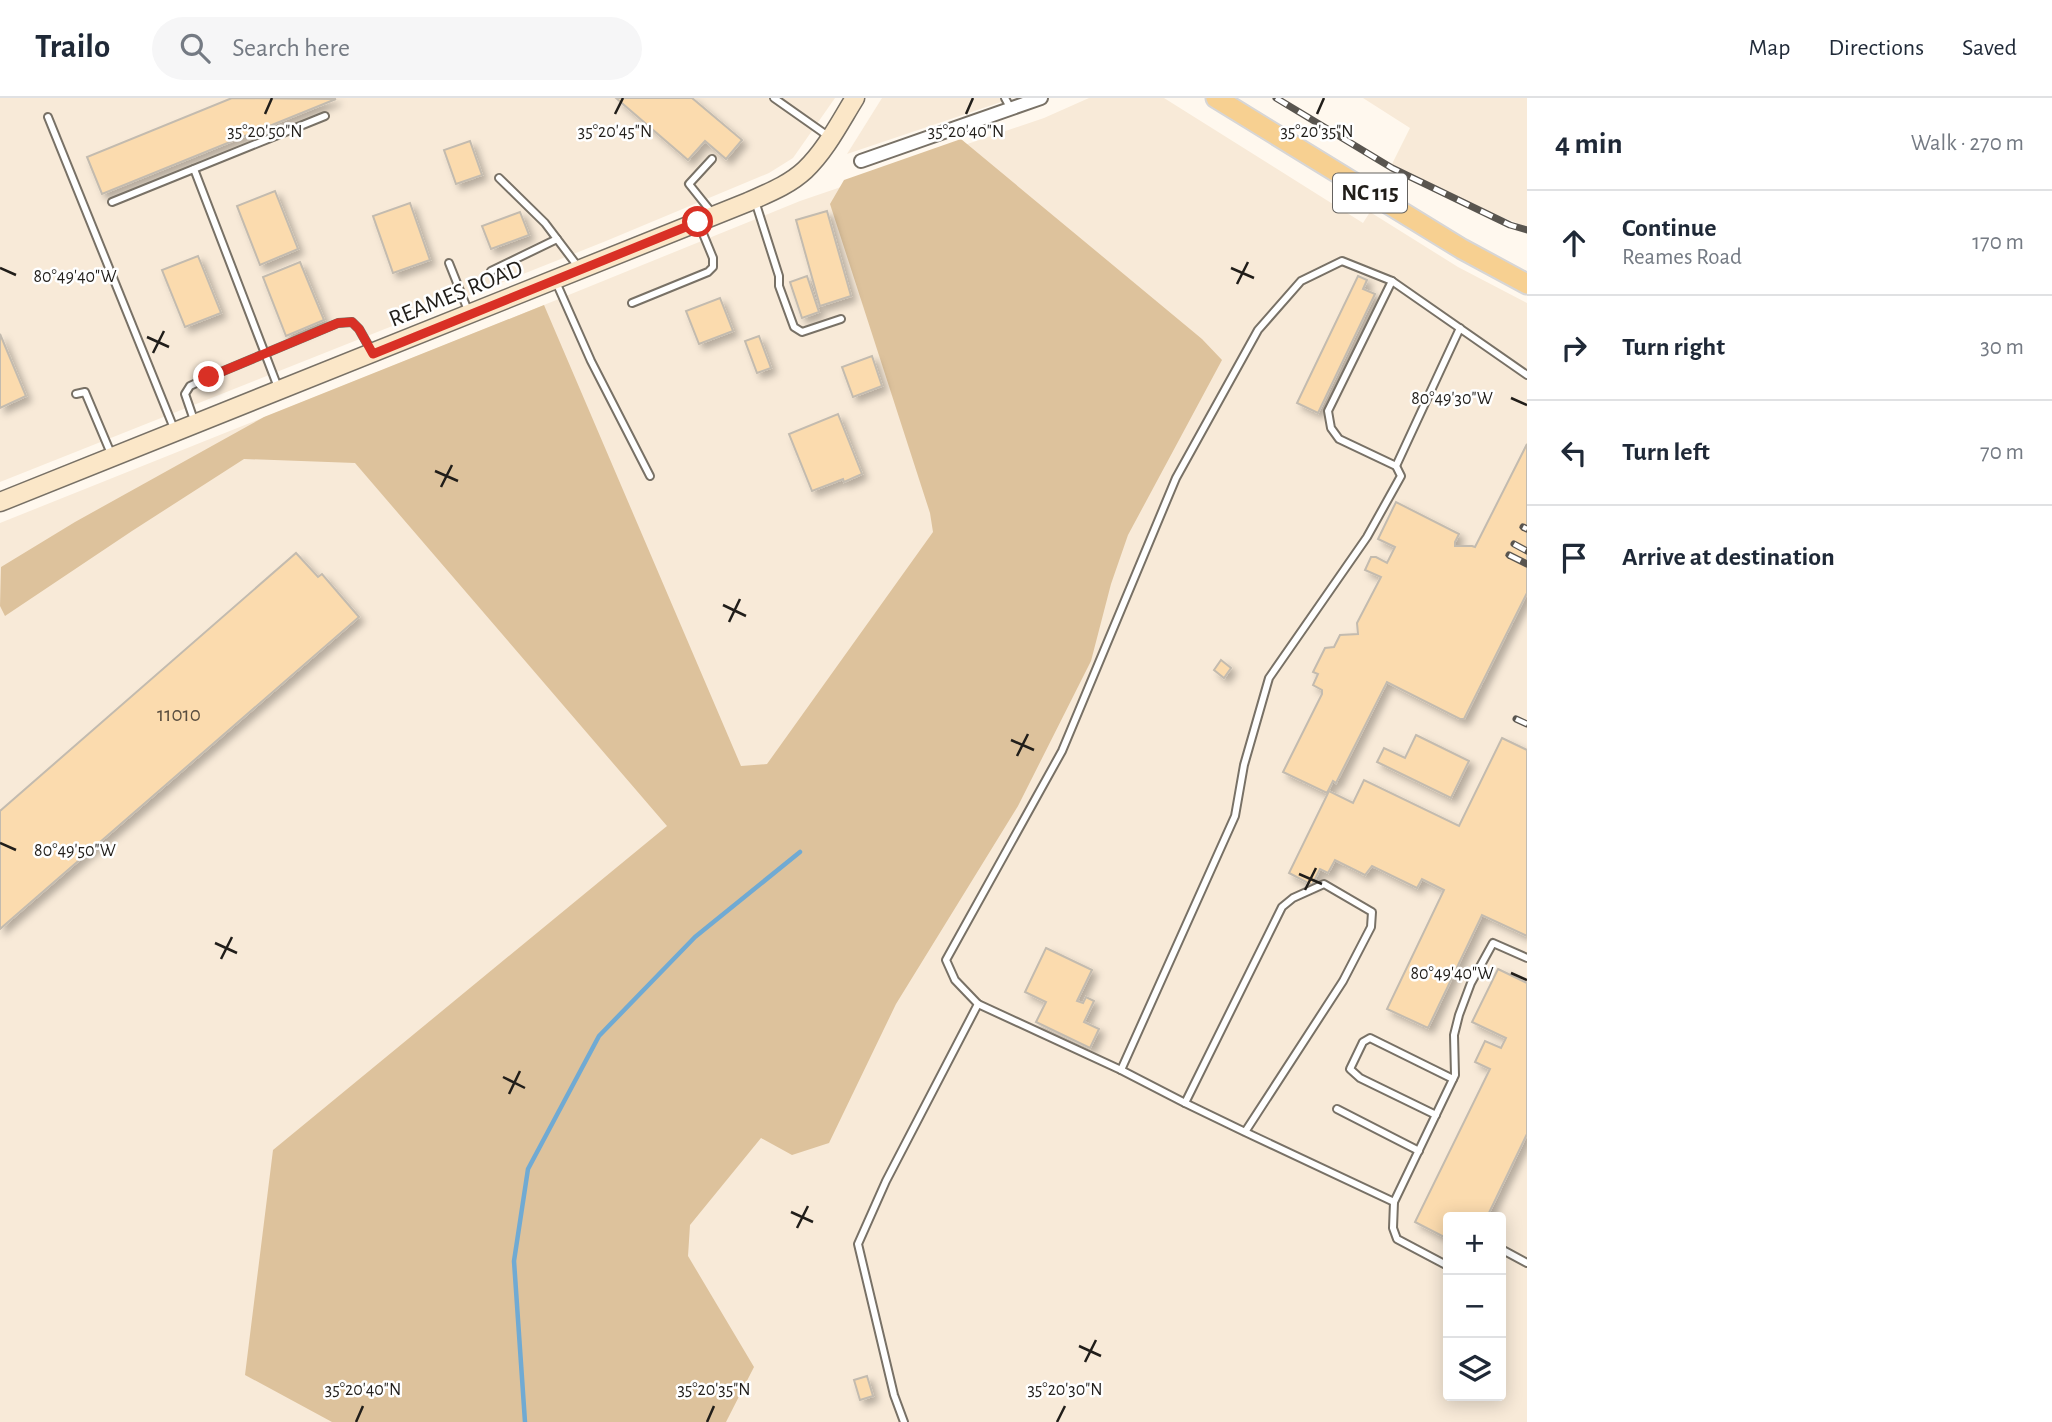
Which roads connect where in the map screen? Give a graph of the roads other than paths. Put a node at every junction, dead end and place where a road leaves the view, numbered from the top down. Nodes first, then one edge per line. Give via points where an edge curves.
1 (775, 98) edge
2 (855, 98) edge
3 (1041, 98) edge
4 (1216, 98) edge
5 (1008, 104) edge
6 (325, 116) dead end
7 (48, 117) dead end
8 (830, 138) junction
9 (712, 159) dead end
10 (861, 161) dead end
11 (194, 169) junction
12 (499, 178) dead end
13 (755, 199) junction
14 (112, 202) dead end
15 (706, 219) junction
16 (557, 239) junction
17 (449, 263) dead end
18 (580, 270) junction
19 (491, 271) dead end
20 (555, 280) junction
21 (1392, 281) junction
22 (1527, 285) edge
23 (632, 303) dead end
24 (469, 315) junction
25 (841, 318) dead end
26 (1460, 328) junction
27 (265, 353) junction
28 (373, 354) junction
29 (1527, 375) edge
30 (279, 391) junction
31 (76, 394) dead end
32 (196, 425) junction
33 (176, 432) junction
34 (113, 457) junction
35 (1396, 466) junction
36 (650, 476) dead end
37 (0, 502) edge
38 (1527, 958) edge
39 (978, 1004) junction
40 (1121, 1070) junction
41 (1453, 1079) junction
42 (1185, 1103) junction
43 (1337, 1109) dead end
44 (1436, 1115) junction
45 (1245, 1132) junction
46 (1419, 1151) junction
47 (1394, 1202) junction
48 (1506, 1252) edge
49 (1527, 1262) edge
50 (1443, 1263) edge
51 (904, 1422) edge

1 - 8 lane
2 - 8 main road, REAMES ROAD
3 - 5 street
4 - 22 main road, NC 115
5 - 10 street
6 - 11 lane
7 - 33 lane
8 - 13 main road, REAMES ROAD via 806,169
9 - 15 lane via 689,184
11 - 14 lane
11 - 27 lane
12 - 16 lane
13 - 15 main road, REAMES ROAD
13 - 25 lane via 794,327 802,332
15 - 18 main road, REAMES ROAD
15 - 23 lane via 713,267
16 - 18 lane
16 - 19 lane
17 - 24 lane
18 - 20 main road, REAMES ROAD
20 - 24 main road, REAMES ROAD
20 - 36 lane
21 - 26 lane
21 - 35 lane via 1328,411 1339,439
21 - 39 lane via 1342,261 1301,281 1258,330 1176,478 1062,751 946,960 955,980
24 - 28 main road, REAMES ROAD
26 - 29 lane
26 - 35 lane
27 - 28 lane via 338,323 352,322
27 - 30 lane
27 - 32 lane via 190,386 185,394
28 - 30 main road, REAMES ROAD
30 - 32 main road, REAMES ROAD
31 - 34 lane via 85,392
32 - 33 main road, REAMES ROAD
33 - 34 main road, REAMES ROAD
34 - 37 main road, REAMES ROAD
35 - 40 lane via 1401,476 1367,537 1269,678 1235,816
38 - 41 lane via 1493,943 1459,1015
39 - 40 lane
39 - 51 lane via 858,1244
40 - 42 lane
41 - 44 lane
41 - 44 lane via 1370,1038 1363,1042 1350,1069
42 - 45 lane
42 - 45 lane via 1282,907 1324,884 1372,912 1371,927 1343,981
43 - 46 lane
44 - 46 lane
45 - 47 lane
46 - 47 lane
47 - 50 lane via 1397,1239
48 - 49 lane

